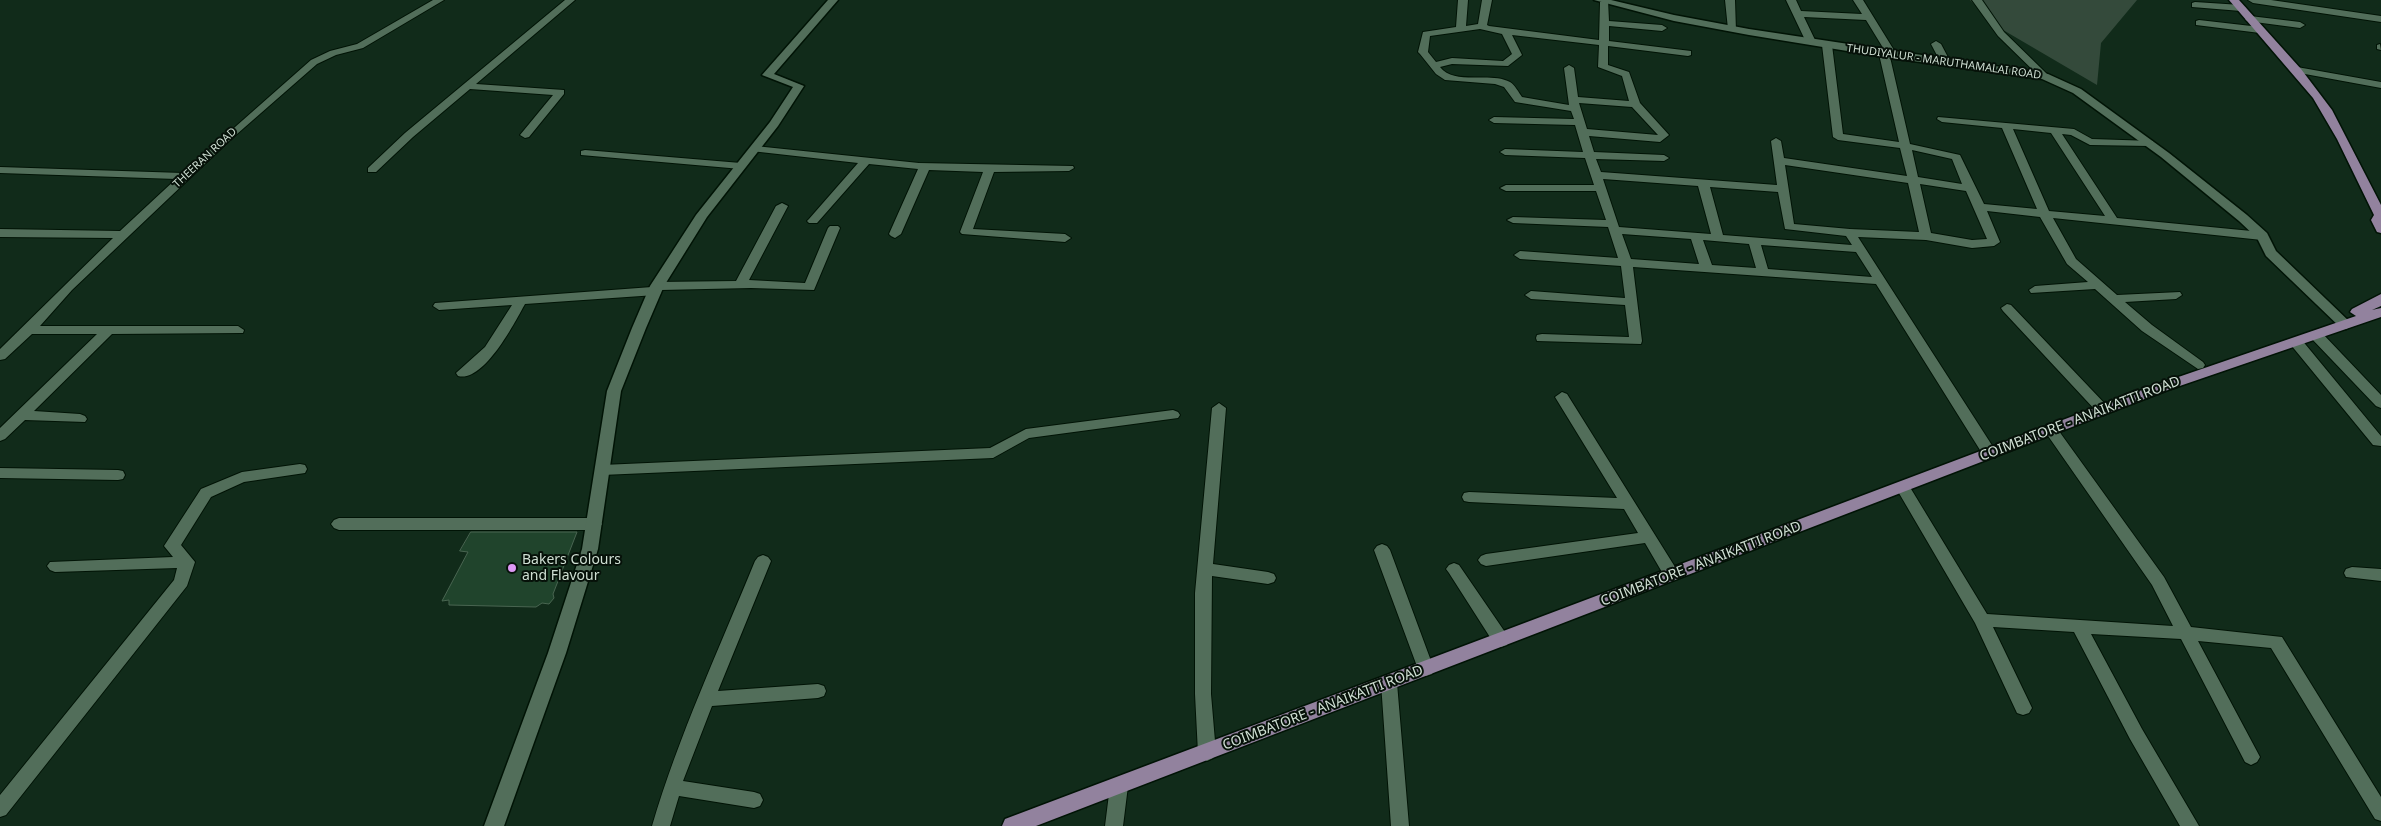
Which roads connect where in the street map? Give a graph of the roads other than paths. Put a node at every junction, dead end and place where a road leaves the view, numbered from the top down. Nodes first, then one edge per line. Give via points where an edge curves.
1 (439, 0) edge
2 (570, 0) edge
3 (833, 0) edge
4 (1463, 0) edge
5 (1487, 0) edge
6 (1730, 0) edge
7 (1791, 0) edge
8 (1858, 0) edge
9 (1977, 0) edge
10 (2254, 0) edge
11 (1602, 1) edge
12 (2238, 4) edge
13 (2195, 5) dead end
14 (1798, 14) junction
15 (1869, 17) junction
16 (2250, 19) junction
17 (2381, 19) edge
18 (1605, 23) junction
19 (2199, 23) dead end
20 (2300, 25) dead end
21 (1482, 26) junction
22 (1461, 28) junction
23 (1662, 28) dead end
24 (1733, 29) junction
25 (2260, 30) junction
26 (1506, 32) junction
27 (1811, 42) junction
28 (1604, 44) junction
29 (1828, 44) junction
30 (1936, 44) dead end
31 (1688, 54) dead end
32 (1888, 55) junction
33 (1946, 63) junction
34 (1433, 65) junction
35 (1569, 68) dead end
36 (2297, 70) junction
37 (2044, 76) junction
38 (2381, 85) edge
39 (468, 86) junction
40 (1574, 104) junction
41 (1635, 104) junction
42 (1942, 119) dead end
43 (1494, 120) dead end
44 (2006, 125) junction
45 (1581, 127) junction
46 (2054, 130) junction
47 (525, 135) dead end
48 (1776, 140) dead end
49 (2149, 143) junction
50 (1906, 146) junction
51 (755, 149) junction
52 (1505, 152) dead end
53 (586, 153) dead end
54 (1590, 154) junction
55 (1664, 158) dead end
56 (866, 160) junction
57 (1779, 161) junction
58 (741, 166) junction
59 (925, 166) junction
60 (1069, 168) dead end
61 (990, 169) junction
62 (0, 170) edge
63 (372, 170) dead end
64 (1596, 175) junction
65 (185, 176) junction
66 (1914, 179) junction
67 (1703, 183) junction
68 (1506, 188) dead end
69 (1601, 188) junction
70 (1784, 188) junction
71 (1970, 188) junction
72 (782, 206) dead end
73 (1980, 207) junction
74 (2044, 213) junction
75 (2112, 219) junction
76 (1513, 220) dead end
77 (2380, 220) edge
78 (813, 221) dead end
79 (1614, 227) junction
80 (834, 228) dead end
81 (0, 233) edge
82 (1850, 233) junction
83 (896, 234) dead end
84 (123, 235) junction
85 (1696, 236) junction
86 (1926, 236) junction
87 (1065, 238) dead end
88 (1718, 238) junction
89 (2264, 240) junction
90 (1754, 241) junction
91 (1860, 248) junction
92 (1520, 255) dead end
93 (1626, 263) junction
94 (1707, 269) junction
95 (1763, 273) junction
96 (1880, 281) junction
97 (740, 285) junction
98 (2100, 285) junction
99 (657, 288) junction
100 (2035, 290) dead end
101 (1530, 294) dead end
102 (2176, 295) dead end
103 (2381, 298) edge
104 (2115, 299) junction
105 (521, 300) junction
106 (1632, 302) junction
107 (439, 306) dead end
108 (2008, 308) dead end
109 (2360, 317) edge
110 (29, 330) junction
111 (110, 330) junction
112 (238, 330) dead end
113 (2316, 336) junction
114 (1542, 338) dead end
115 (2296, 342) junction
116 (0, 356) edge
117 (2199, 369) junction
118 (464, 373) dead end
119 (1562, 397) dead end
120 (2381, 403) edge
121 (1218, 408) dead end
122 (2103, 410) junction
123 (22, 415) junction
124 (1173, 415) dead end
125 (80, 419) dead end
126 (2051, 430) junction
127 (0, 436) edge
128 (2378, 442) dead end
129 (1990, 454) junction
130 (300, 469) dead end
131 (602, 470) junction
132 (0, 473) edge
133 (118, 475) dead end
134 (1903, 488) junction
135 (1469, 497) dead end
136 (1628, 504) junction
137 (339, 524) dead end
138 (594, 524) junction
139 (1648, 537) junction
140 (1382, 550) dead end
141 (763, 560) dead end
142 (1486, 560) dead end
143 (187, 562) junction
144 (55, 566) dead end
145 (1205, 569) junction
146 (1454, 569) dead end
147 (2352, 573) dead end
148 (1672, 574) junction
149 (2381, 575) edge
150 (1268, 578) dead end
151 (1982, 620) junction
152 (2079, 626) junction
153 (2184, 633) junction
154 (1501, 640) junction
155 (1426, 669) junction
156 (1389, 683) junction
157 (818, 691) dead end
158 (706, 698) junction
159 (2023, 708) dead end
160 (1207, 753) junction
161 (2251, 757) dead end
162 (1118, 786) junction
163 (672, 787) junction
164 (754, 800) dead end
165 (0, 809) edge
166 (2381, 814) edge
167 (494, 826) edge
168 (661, 826) edge
169 (1012, 826) edge
170 (1114, 826) edge
171 (1400, 826) edge
172 (2190, 826) edge

1 - 65 street, THEERAN ROAD via 360,46 314,62
2 - 39 street
3 - 51 street via 767,75 799,86
4 - 22 street
5 - 21 street
6 - 24 street
7 - 14 street
8 - 15 street
9 - 37 street via 2001,34
10 - 17 street
11 - 18 street
11 - 24 street, THUDIYALUR - MARUTHAMALAI ROAD
12 - 13 street
12 - 16 main road
14 - 15 street
14 - 27 street
15 - 32 street
16 - 20 street
16 - 25 main road
18 - 23 street
18 - 28 street
19 - 25 street
21 - 22 street
21 - 26 street
22 - 34 street via 1426,34 1423,52
24 - 27 street, THUDIYALUR - MARUTHAMALAI ROAD
25 - 36 main road
26 - 28 street
26 - 34 street via 1517,55 1505,64 1452,61
27 - 29 street, THUDIYALUR - MARUTHAMALAI ROAD
28 - 31 street
28 - 41 street via 1602,67 1626,74
29 - 32 street, THUDIYALUR - MARUTHAMALAI ROAD
29 - 50 street via 1838,137
30 - 33 street
32 - 33 street, THUDIYALUR - MARUTHAMALAI ROAD
32 - 50 street
33 - 37 street, THUDIYALUR - MARUTHAMALAI ROAD
34 - 40 street via 1449,78 1496,81 1508,85 1519,100
35 - 40 street
36 - 38 street
36 - 77 main road via 2332,122
37 - 49 street, THUDIYALUR - MARUTHAMALAI ROAD via 2077,91
39 - 47 street via 560,92
39 - 63 street
40 - 41 street
40 - 45 street
41 - 45 street via 1664,135 1660,139
42 - 44 street
43 - 45 street
44 - 46 street
44 - 74 street
45 - 54 street
46 - 49 street via 2074,132 2090,142
46 - 75 street
48 - 57 street
49 - 89 street, THUDIYALUR - MARUTHAMALAI ROAD via 2244,218
50 - 66 street
50 - 71 street via 1956,157
51 - 56 street
51 - 58 street
52 - 54 street
53 - 58 street
54 - 55 street
54 - 64 street
56 - 59 street
56 - 78 street
57 - 66 street
57 - 70 street
58 - 99 street via 702,215
59 - 61 street
59 - 83 street
60 - 61 street
61 - 87 street via 966,232
62 - 65 street
64 - 67 street
64 - 69 street
65 - 84 street, THEERAN ROAD
66 - 71 street
66 - 86 street
67 - 70 street
67 - 88 street
68 - 69 street
69 - 79 street
70 - 82 street via 1789,227
71 - 73 street
72 - 97 street
73 - 74 street
73 - 86 street via 1994,242 1972,244
74 - 75 street
74 - 98 street via 2071,261
75 - 89 street
76 - 79 street
79 - 85 street
79 - 93 street
80 - 97 street via 810,287
81 - 84 street
82 - 86 street
82 - 91 street
84 - 110 street, THEERAN ROAD via 68,286
85 - 88 street
85 - 94 street
88 - 90 street
89 - 109 street, THUDIYALUR - MARUTHAMALAI ROAD via 2271,253
90 - 91 street
90 - 95 street
91 - 96 street
92 - 93 street
93 - 94 street
93 - 106 street
94 - 95 street
95 - 96 street
96 - 129 street
97 - 99 street
98 - 100 street
98 - 104 street
99 - 105 street
99 - 131 street via 614,391
101 - 106 street
102 - 104 street
103 - 109 main road, COIMBATORE - ANAIKATTI ROAD
104 - 117 street
105 - 107 street
105 - 118 street via 493,347 482,361
106 - 114 street via 1636,340
108 - 122 street
109 - 113 main road
109 - 117 main road, COIMBATORE - ANAIKATTI ROAD
110 - 111 street
110 - 116 street, THEERAN ROAD
111 - 112 street
111 - 123 street
113 - 115 main road
113 - 120 street
115 - 117 main road via 2209,372
115 - 128 street
117 - 122 main road, COIMBATORE - ANAIKATTI ROAD
119 - 136 street
121 - 145 street
122 - 126 main road, COIMBATORE - ANAIKATTI ROAD
123 - 125 street
123 - 127 street
124 - 131 street via 1026,434 993,453
126 - 129 main road, COIMBATORE - ANAIKATTI ROAD
126 - 153 street via 2158,581
129 - 134 main road, COIMBATORE - ANAIKATTI ROAD
130 - 143 street via 242,477 206,493 172,546
131 - 138 street
132 - 133 street
134 - 148 main road, COIMBATORE - ANAIKATTI ROAD
134 - 151 street
135 - 136 street
136 - 139 street
137 - 138 street
138 - 167 street via 590,549 557,653
139 - 142 street
139 - 148 street
140 - 155 street
141 - 158 street
143 - 144 street
143 - 165 street via 180,582
145 - 150 street
145 - 160 street via 1202,636
146 - 154 street
147 - 149 street
148 - 154 main road, COIMBATORE - ANAIKATTI ROAD
151 - 152 street
151 - 159 street
152 - 153 street
152 - 172 street via 2136,734
153 - 161 street
153 - 166 street via 2276,642
154 - 155 main road, COIMBATORE - ANAIKATTI ROAD
155 - 156 main road, COIMBATORE - ANAIKATTI ROAD
156 - 160 main road, COIMBATORE - ANAIKATTI ROAD
156 - 171 street
157 - 158 street
158 - 163 street
160 - 162 main road, COIMBATORE - ANAIKATTI ROAD
162 - 169 main road, COIMBATORE - ANAIKATTI ROAD
162 - 170 street
163 - 164 street
163 - 168 street

